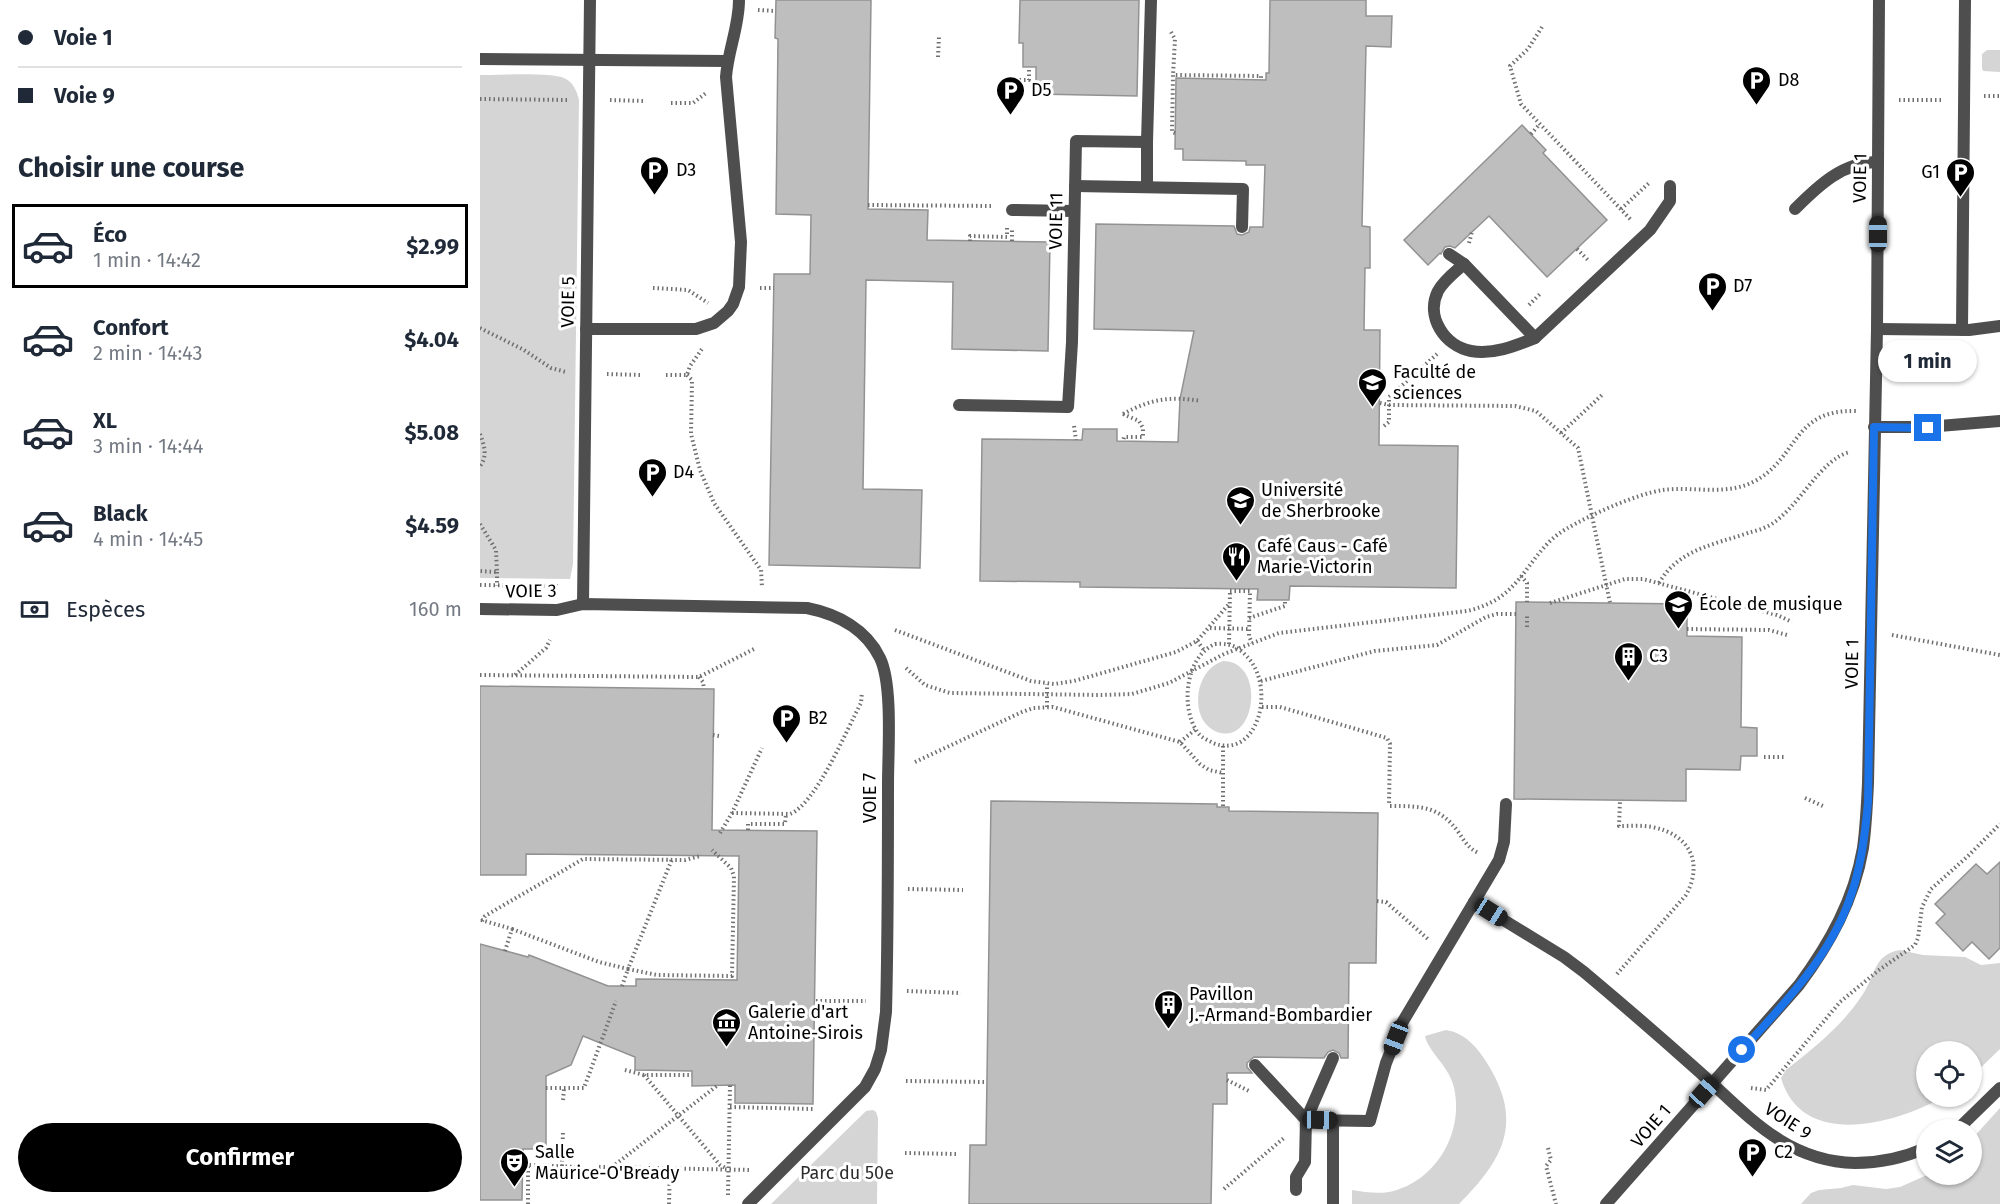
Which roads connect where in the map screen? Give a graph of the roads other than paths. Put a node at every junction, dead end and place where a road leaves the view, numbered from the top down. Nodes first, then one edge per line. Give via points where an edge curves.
1 (590, 0) edge
2 (739, 0) edge
3 (1151, 0) edge
4 (1879, 0) edge
5 (1965, 0) edge
6 (480, 59) edge
7 (590, 60) junction
8 (727, 62) junction
9 (1147, 142) junction
10 (1878, 162) junction
11 (1075, 186) junction
12 (1670, 186) dead end
13 (1147, 187) junction
14 (1795, 208) dead end
15 (1012, 210) dead end
16 (1074, 211) junction
17 (1242, 226) dead end
18 (1449, 254) dead end
19 (1464, 264) junction
20 (2000, 326) edge
21 (586, 329) junction
22 (1876, 329) junction
23 (1962, 330) junction
24 (1535, 338) junction
25 (959, 405) dead end
26 (2000, 422) edge
27 (1874, 427) junction
28 (583, 604) junction
29 (480, 609) edge
30 (1506, 804) dead end
31 (1474, 902) junction
32 (1333, 1058) dead end
33 (1255, 1065) dead end
34 (1712, 1083) junction
35 (2000, 1088) edge
36 (1968, 1119) edge
37 (1306, 1120) junction
38 (1333, 1120) junction
39 (1916, 1152) edge
40 (1296, 1190) dead end
41 (748, 1204) edge
42 (1333, 1204) edge
43 (1606, 1204) edge

1 - 7 lane, VOIE 5
2 - 8 lane via 738,26
3 - 9 lane
4 - 10 lane, VOIE 1
5 - 23 lane
6 - 7 lane
7 - 8 lane
7 - 21 lane, VOIE 5
8 - 21 lane via 741,242 739,287 733,304 714,323 696,329
9 - 11 lane, VOIE 11 via 1076,141
9 - 13 lane
10 - 14 lane via 1860,163 1838,173
10 - 22 lane, VOIE 1
11 - 13 lane
11 - 16 lane, VOIE 11
12 - 24 lane via 1670,201 1650,230
13 - 17 lane via 1243,189
15 - 16 lane
16 - 25 lane, VOIE 11 via 1068,407
18 - 19 lane
19 - 24 lane
19 - 24 lane via 1439,288 1435,302 1438,327 1449,342 1479,352 1501,350
20 - 23 lane
21 - 28 lane, VOIE 5
22 - 23 lane
22 - 27 lane, VOIE 1
26 - 27 lane via 1928,428
27 - 34 lane, VOIE 1 via 1868,802 1857,876 1839,923 1816,962 1783,1005
28 - 29 lane, VOIE 3 via 557,610
28 - 41 lane, VOIE 7 via 807,608 853,626 879,656 887,680 884,1040 875,1069 860,1093
30 - 31 lane via 1499,860
31 - 34 lane, VOIE 9 via 1570,962
31 - 38 lane via 1402,1023 1370,1120
32 - 37 lane
33 - 37 lane
34 - 39 lane, VOIE 9 via 1797,1151 1844,1162 1879,1162
34 - 43 lane, VOIE 1
35 - 36 lane
37 - 38 lane
37 - 40 lane via 1305,1162 1296,1177
38 - 42 lane

